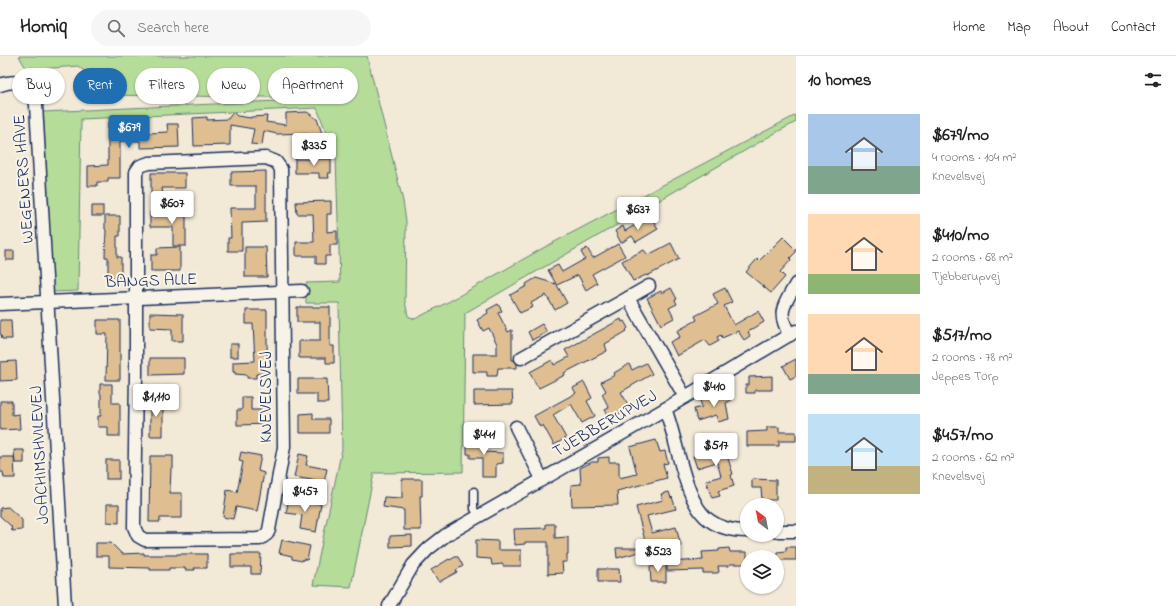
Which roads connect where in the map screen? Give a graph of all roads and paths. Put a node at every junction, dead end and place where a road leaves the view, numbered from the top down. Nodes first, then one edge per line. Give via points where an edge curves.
1 (0, 84) edge
2 (796, 284) edge
3 (649, 286) dead end
4 (282, 292) junction
5 (302, 292) dead end
6 (628, 298) junction
7 (136, 299) junction
8 (48, 302) junction
9 (0, 304) edge
10 (793, 333) edge
11 (521, 358) dead end
12 (684, 398) junction
13 (665, 409) junction
14 (516, 427) dead end
15 (542, 479) junction
16 (474, 491) dead end
17 (478, 516) junction
18 (740, 531) edge
19 (784, 531) edge
20 (796, 531) edge
21 (65, 606) edge
22 (389, 606) edge

1 - 8 street, WEGENERS HAVE via 11,81 23,83 35,96
2 - 10 street, TJEBBERUPVEJ via 782,311 783,320
3 - 6 street
4 - 5 street, BANGS ALLE
4 - 7 street, BANGS ALLE
4 - 7 street, KNEVELSVEJ via 281,169 278,163 266,158 148,163 140,166 135,175
4 - 7 street, KNEVELSVEJ via 284,447 269,530 260,539 145,540 136,534
6 - 11 street
6 - 12 street, TJEBBERUPVEJ
7 - 8 street, BANGS ALLE
8 - 9 street, BANGS ALLE
8 - 21 street, JOACHIMSHVILEVEJ
10 - 12 street, TJEBBERUPVEJ
12 - 13 street, TJEBBERUPVEJ
13 - 15 street, TJEBBERUPVEJ
13 - 18 street via 687,485 697,506 708,520
14 - 15 street, TJEBBERUPVEJ
15 - 17 street, TJEBBERUPVEJ
16 - 17 lane via 474,509
17 - 22 street, TJEBBERUPVEJ via 428,549 413,565
19 - 20 street

